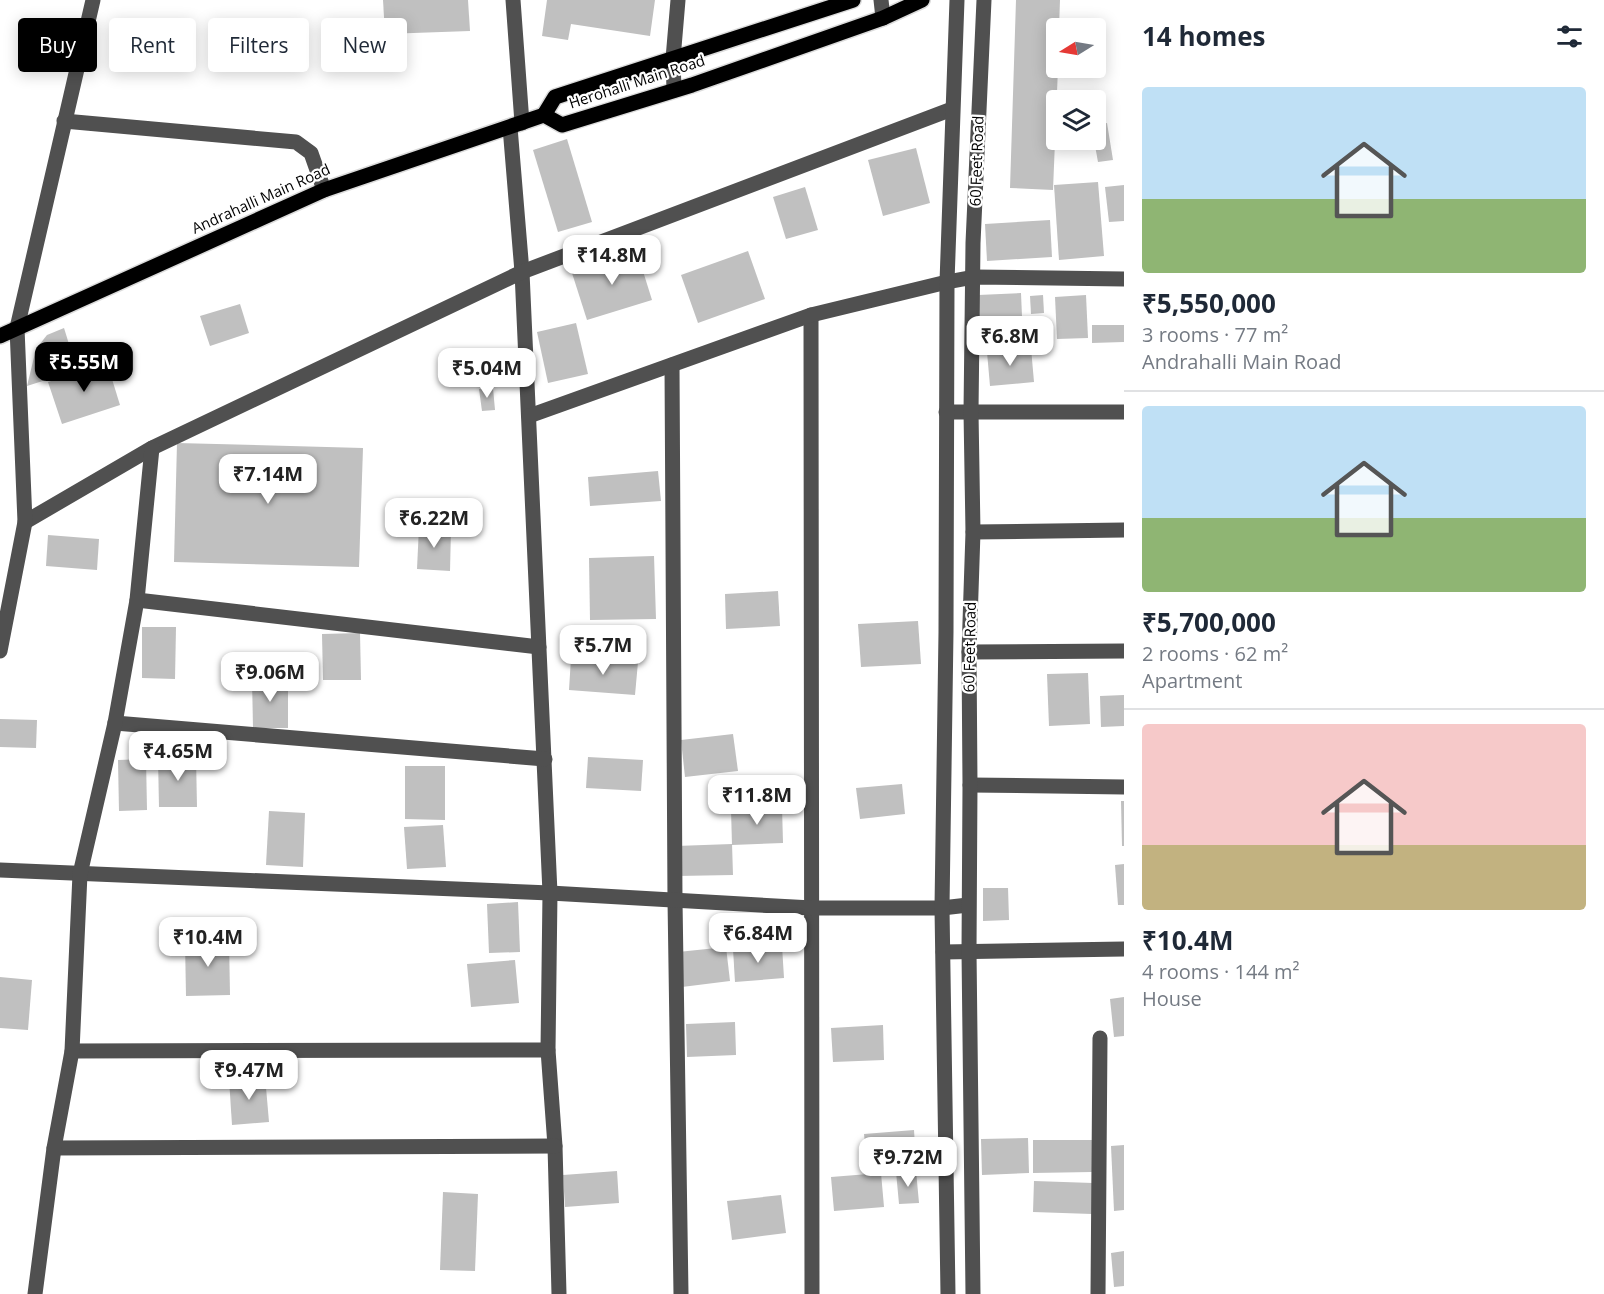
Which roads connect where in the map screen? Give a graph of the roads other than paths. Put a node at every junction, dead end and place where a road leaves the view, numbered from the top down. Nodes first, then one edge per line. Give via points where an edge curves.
1 (93, 0) edge
2 (513, 0) edge
3 (678, 0) edge
4 (853, 0) edge
5 (880, 0) edge
6 (922, 0) edge
7 (957, 0) edge
8 (984, 0) edge
9 (883, 18) junction
10 (673, 59) junction
11 (674, 90) junction
12 (952, 108) junction
13 (544, 115) junction
14 (64, 121) junction
15 (516, 125) junction
16 (324, 190) junction
17 (522, 272) junction
18 (974, 277) junction
19 (1124, 279) edge
20 (947, 282) junction
21 (811, 315) junction
22 (17, 328) junction
23 (0, 336) edge
24 (672, 364) junction
25 (946, 412) junction
26 (971, 412) junction
27 (1124, 412) edge
28 (529, 416) junction
29 (152, 448) junction
30 (25, 522) junction
31 (1124, 530) edge
32 (973, 532) junction
33 (137, 600) junction
34 (539, 647) junction
35 (0, 651) edge
36 (1124, 651) edge
37 (969, 652) junction
38 (115, 723) junction
39 (545, 759) junction
40 (970, 785) junction
41 (1124, 787) edge
42 (0, 870) edge
43 (80, 874) junction
44 (550, 894) junction
45 (675, 900) junction
46 (968, 904) junction
47 (812, 908) junction
48 (942, 908) junction
49 (1124, 949) edge
50 (969, 951) junction
51 (943, 952) junction
52 (1100, 1038) dead end
53 (548, 1050) junction
54 (72, 1051) junction
55 (555, 1146) junction
56 (54, 1148) junction
57 (35, 1294) edge
58 (559, 1294) edge
59 (681, 1294) edge
60 (812, 1294) edge
61 (948, 1294) edge
62 (974, 1294) edge
63 (1098, 1294) edge

1 - 14 street
2 - 15 street
3 - 10 street
4 - 10 main road, Herohalli Main Road
5 - 9 street
6 - 9 main road, Herohalli Main Road
7 - 12 street, 60 Feet Road
8 - 18 street, 60 Feet Road
9 - 11 main road, Herohalli Main Road
10 - 11 street
10 - 13 main road, Herohalli Main Road via 555,97
11 - 13 main road, Herohalli Main Road via 562,125
12 - 17 street
12 - 20 street, 60 Feet Road
13 - 15 main road, Andrahalli Main Road
14 - 16 street via 296,142 311,153
14 - 22 street
15 - 16 main road, Andrahalli Main Road
15 - 17 street
16 - 22 main road, Andrahalli Main Road
17 - 28 street
17 - 29 street
18 - 19 street
18 - 20 street
18 - 26 street, 60 Feet Road
20 - 21 street
20 - 25 street, 60 Feet Road
21 - 24 street
21 - 47 street
22 - 23 main road, Andrahalli Main Road
22 - 30 street
24 - 28 street
24 - 45 street
25 - 26 street
25 - 48 street, 60 Feet Road
26 - 27 street
26 - 32 street, 60 Feet Road
28 - 34 street
29 - 30 street
29 - 33 street
30 - 35 street
31 - 32 street
32 - 37 street, 60 Feet Road
33 - 34 street
33 - 38 street
34 - 39 street
36 - 37 street
37 - 40 street, 60 Feet Road
38 - 39 street
38 - 43 street
39 - 44 street
40 - 41 street
40 - 46 street, 60 Feet Road
42 - 43 street
43 - 44 street
43 - 54 street
44 - 45 street
44 - 53 street
45 - 47 street
45 - 59 street
46 - 48 street
46 - 50 street, 60 Feet Road
47 - 48 street
47 - 60 street
48 - 51 street, 60 Feet Road
49 - 50 street
50 - 51 street
50 - 62 street, 60 Feet Road
51 - 61 street, 60 Feet Road
52 - 63 street
53 - 54 street
53 - 55 street
54 - 56 street
55 - 56 street
55 - 58 street
56 - 57 street

